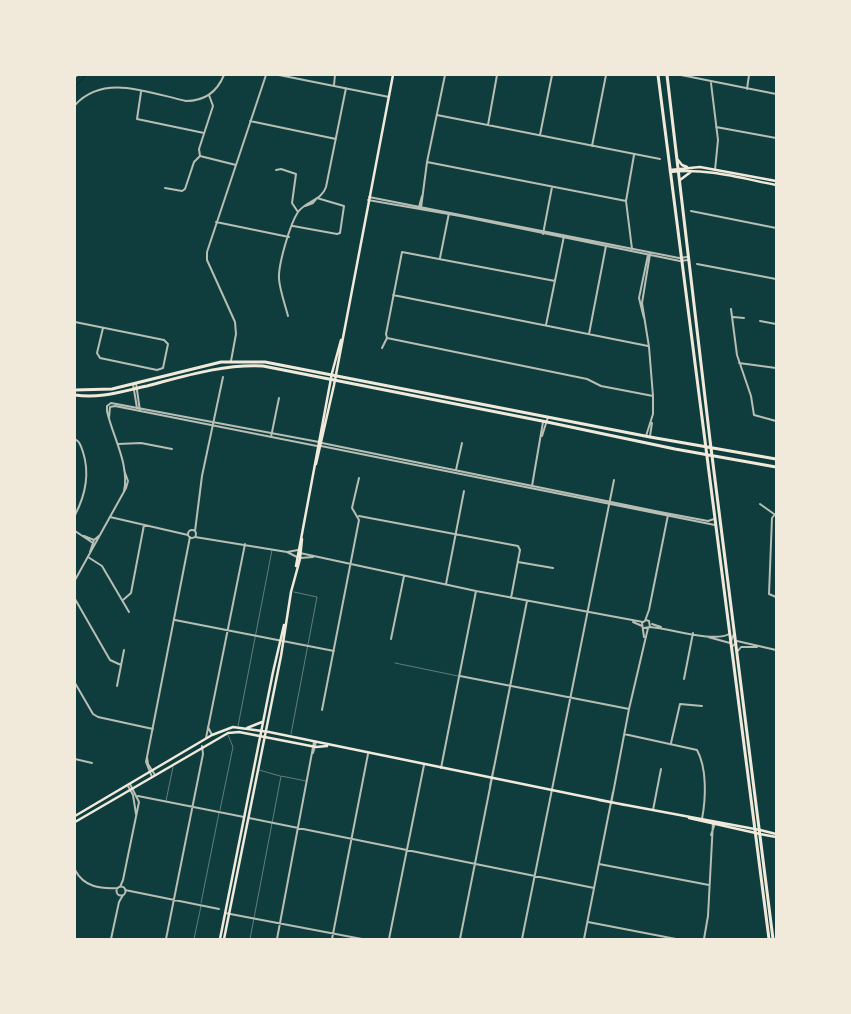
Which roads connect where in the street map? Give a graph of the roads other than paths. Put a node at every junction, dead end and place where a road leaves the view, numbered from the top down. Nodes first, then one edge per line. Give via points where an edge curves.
1 (224, 75) edge
2 (266, 75) edge
3 (279, 75) edge
4 (335, 75) edge
5 (394, 75) edge
6 (445, 75) edge
7 (497, 75) edge
8 (552, 75) edge
9 (606, 75) edge
10 (658, 75) edge
11 (667, 75) edge
12 (683, 75) edge
13 (749, 75) edge
14 (712, 82) junction
15 (334, 86) junction
16 (346, 88) junction
17 (747, 89) junction
18 (142, 92) junction
19 (776, 94) edge
20 (209, 96) junction
21 (389, 97) junction
22 (75, 105) edge
23 (436, 115) junction
24 (250, 121) junction
25 (488, 125) junction
26 (716, 127) junction
27 (204, 133) junction
28 (540, 135) junction
29 (776, 138) edge
30 (336, 140) junction
31 (592, 146) junction
32 (634, 154) junction
33 (200, 156) junction
34 (677, 159) junction
35 (660, 160) dead end
36 (428, 162) junction
37 (236, 165) junction
38 (689, 167) junction
39 (276, 170) dead end
40 (679, 170) junction
41 (695, 170) junction
42 (670, 171) junction
43 (715, 171) junction
44 (680, 180) junction
45 (776, 183) edge
46 (552, 186) junction
47 (165, 188) dead end
48 (317, 198) junction
49 (369, 199) junction
50 (626, 201) junction
51 (420, 209) junction
52 (691, 211) dead end
53 (298, 212) junction
54 (448, 214) junction
55 (216, 222) junction
56 (293, 226) junction
57 (776, 228) edge
58 (543, 233) junction
59 (288, 237) junction
60 (564, 237) junction
61 (606, 245) junction
62 (632, 250) junction
63 (649, 254) junction
64 (440, 258) junction
65 (687, 259) junction
66 (682, 260) junction
67 (696, 264) dead end
68 (776, 280) edge
69 (555, 281) junction
70 (394, 295) junction
71 (731, 309) dead end
72 (288, 316) dead end
73 (733, 317) junction
74 (744, 318) dead end
75 (760, 321) dead end
76 (75, 322) edge
77 (776, 324) edge
78 (546, 325) junction
79 (103, 328) junction
80 (589, 334) junction
81 (387, 338) junction
82 (649, 347) junction
83 (382, 348) dead end
84 (231, 361) junction
85 (739, 363) junction
86 (776, 368) edge
87 (334, 374) junction
88 (223, 377) dead end
89 (333, 379) junction
90 (134, 383) junction
91 (136, 388) junction
92 (75, 390) edge
93 (75, 395) edge
94 (653, 396) junction
95 (278, 398) dead end
96 (137, 409) junction
97 (141, 410) junction
98 (546, 416) junction
99 (545, 421) junction
100 (776, 421) edge
101 (213, 424) junction
102 (271, 435) junction
103 (648, 437) junction
104 (75, 438) edge
105 (658, 439) junction
106 (462, 443) dead end
107 (117, 444) junction
108 (320, 444) junction
109 (705, 446) junction
110 (711, 447) junction
111 (172, 448) dead end
112 (675, 449) junction
113 (706, 455) junction
114 (712, 456) junction
115 (776, 459) edge
116 (776, 467) edge
117 (456, 472) junction
118 (359, 478) dead end
119 (614, 480) dead end
120 (532, 487) junction
121 (464, 491) dead end
122 (609, 503) junction
123 (760, 504) dead end
124 (775, 513) edge
125 (75, 514) edge
126 (668, 514) junction
127 (358, 516) junction
128 (110, 517) junction
129 (714, 520) junction
130 (195, 521) junction
131 (144, 525) junction
132 (715, 526) junction
133 (75, 531) edge
134 (190, 531) junction
135 (180, 532) junction
136 (456, 533) junction
137 (195, 535) junction
138 (189, 536) junction
139 (95, 542) junction
140 (245, 544) junction
141 (190, 546) junction
142 (272, 549) junction
143 (287, 552) junction
144 (299, 552) junction
145 (88, 557) junction
146 (298, 557) junction
147 (313, 557) junction
148 (518, 562) junction
149 (351, 565) junction
150 (553, 568) dead end
151 (404, 576) junction
152 (75, 580) edge
153 (446, 584) junction
154 (476, 591) junction
155 (291, 592) junction
156 (776, 597) edge
157 (511, 598) junction
158 (123, 600) junction
159 (527, 601) junction
160 (76, 602) edge
161 (649, 610) junction
162 (129, 612) dead end
163 (587, 613) junction
164 (175, 620) junction
165 (630, 621) junction
166 (644, 621) junction
167 (650, 622) junction
168 (284, 625) junction
169 (643, 627) junction
170 (649, 628) junction
171 (664, 628) junction
172 (228, 630) junction
173 (693, 633) junction
174 (734, 633) junction
175 (255, 634) junction
176 (729, 634) junction
177 (706, 636) junction
178 (279, 639) junction
179 (391, 639) dead end
180 (284, 640) junction
181 (644, 640) junction
182 (735, 641) junction
183 (730, 642) junction
184 (308, 644) junction
185 (760, 647) junction
186 (731, 649) junction
187 (124, 650) dead end
188 (776, 650) edge
189 (334, 651) junction
190 (737, 654) junction
191 (395, 663) dead end
192 (121, 665) junction
193 (273, 672) junction
194 (277, 673) junction
195 (460, 676) junction
196 (684, 679) dead end
197 (75, 683) edge
198 (117, 686) dead end
199 (270, 686) junction
200 (511, 686) junction
201 (274, 687) junction
202 (570, 697) junction
203 (702, 706) dead end
204 (628, 709) junction
205 (322, 710) dead end
206 (263, 720) junction
207 (208, 727) junction
208 (153, 728) junction
209 (238, 728) junction
210 (245, 728) junction
211 (263, 731) junction
212 (228, 733) junction
213 (624, 734) junction
214 (212, 735) junction
215 (262, 735) junction
216 (290, 736) junction
217 (206, 739) junction
218 (290, 741) junction
219 (315, 742) junction
220 (671, 744) junction
221 (202, 746) junction
222 (314, 746) junction
223 (328, 746) junction
224 (368, 754) junction
225 (75, 760) edge
226 (92, 763) dead end
227 (172, 765) junction
228 (424, 765) junction
229 (441, 768) junction
230 (661, 769) dead end
231 (257, 770) junction
232 (151, 772) junction
233 (153, 776) junction
234 (281, 776) junction
235 (492, 779) junction
236 (308, 781) junction
237 (129, 784) junction
238 (132, 789) junction
239 (551, 790) junction
240 (138, 796) junction
241 (151, 799) junction
242 (139, 802) junction
243 (166, 802) junction
244 (611, 802) junction
245 (192, 807) junction
246 (653, 810) junction
247 (219, 812) junction
248 (75, 816) edge
249 (136, 817) junction
250 (246, 818) junction
251 (701, 820) junction
252 (75, 822) edge
253 (714, 823) junction
254 (273, 824) junction
255 (299, 829) junction
256 (755, 831) junction
257 (760, 832) junction
258 (776, 835) edge
259 (352, 840) junction
260 (407, 851) junction
261 (475, 864) junction
262 (598, 864) junction
263 (75, 870) edge
264 (534, 876) junction
265 (123, 880) junction
266 (709, 885) junction
267 (108, 888) junction
268 (119, 888) junction
269 (594, 888) junction
270 (125, 890) junction
271 (132, 893) junction
272 (117, 894) junction
273 (124, 895) junction
274 (174, 901) junction
275 (119, 902) junction
276 (201, 906) junction
277 (219, 909) dead end
278 (228, 912) junction
279 (254, 917) junction
280 (280, 922) junction
281 (587, 922) junction
282 (774, 927) edge
283 (776, 932) edge
284 (333, 933) junction
285 (772, 938) edge
286 (111, 939) edge
287 (166, 939) edge
288 (194, 939) edge
289 (220, 939) edge
290 (224, 939) edge
291 (250, 939) edge
292 (277, 939) edge
293 (332, 939) edge
294 (362, 939) edge
295 (389, 939) edge
296 (460, 939) edge
297 (522, 939) edge
298 (584, 939) edge
299 (676, 939) edge
300 (704, 939) edge

1 - 20 street via 218,88
2 - 24 street
3 - 15 street
4 - 15 street
5 - 21 main road
6 - 23 street
7 - 25 street
8 - 28 street
9 - 31 street
10 - 42 highway
11 - 34 highway
12 - 14 street
13 - 17 street
14 - 17 street
14 - 26 street
15 - 16 street
16 - 21 street
16 - 30 street
17 - 19 street
18 - 20 street via 186,101
18 - 22 street via 107,87 88,93
18 - 27 street via 137,119
20 - 27 street via 213,106
21 - 49 main road
23 - 25 street
23 - 36 street
24 - 30 street
24 - 37 street
25 - 28 street
26 - 29 street
26 - 43 street via 718,151
27 - 33 street
28 - 31 street
30 - 48 street via 326,187
31 - 32 street
32 - 35 street
32 - 50 street
33 - 37 street
33 - 47 street via 194,162 185,190
34 - 38 main road
34 - 40 highway
36 - 46 street
36 - 51 street
37 - 55 street
38 - 40 main road
38 - 43 main road
39 - 53 street via 296,174 292,203
40 - 41 main road
40 - 42 main road
40 - 44 highway
41 - 43 main road
41 - 44 main road
42 - 66 highway
43 - 45 main road
44 - 65 highway
46 - 50 street
46 - 58 street
48 - 53 street
48 - 56 street via 344,206 340,233
49 - 51 street
49 - 87 main road
50 - 62 street
51 - 54 street
52 - 57 street
53 - 56 street
54 - 58 street
54 - 64 street
55 - 59 street
55 - 84 street via 208,244 207,260 235,325
56 - 59 street
58 - 60 street
59 - 72 street via 279,278
60 - 61 street
60 - 69 street
61 - 62 street
61 - 80 street
62 - 63 street
63 - 66 street
63 - 82 street via 640,305
64 - 69 street
64 - 70 street via 402,252
65 - 66 street
65 - 110 highway
66 - 109 highway
67 - 68 street
69 - 78 street
70 - 78 street
70 - 81 street
71 - 73 street
73 - 74 street
73 - 85 street
75 - 77 street
76 - 79 street
78 - 80 street
79 - 79 street via 97,353 100,358 159,370 163,368 168,344 164,340
80 - 82 street
81 - 83 street
81 - 94 street via 587,379 601,386
82 - 94 street
84 - 87 highway via 265,362
84 - 90 highway
85 - 86 street
85 - 100 street via 751,396 754,416
87 - 89 main road
87 - 98 highway
88 - 101 street
89 - 91 highway via 277,368 242,366 213,369
89 - 99 highway
89 - 108 main road
90 - 91 street
90 - 92 highway via 98,390
91 - 93 highway via 102,396
91 - 96 street
91 - 97 street
94 - 103 street
95 - 102 street
96 - 97 street
96 - 107 street via 114,404 107,406
97 - 101 street
98 - 99 street
98 - 103 highway
99 - 112 highway
99 - 120 street
101 - 102 street
101 - 130 street
102 - 108 street
103 - 105 highway
104 - 125 street via 80,442 87,467 83,499
105 - 109 highway
105 - 112 highway via 672,443
106 - 117 street
107 - 111 street via 141,443
107 - 128 street via 126,482
108 - 117 street
108 - 144 main road
109 - 110 highway
109 - 113 highway
110 - 114 highway
110 - 115 highway
112 - 113 highway
113 - 114 highway
113 - 129 highway
114 - 116 highway
114 - 174 highway
117 - 120 street
118 - 127 street via 352,508
119 - 122 street
120 - 122 street
121 - 136 street
122 - 126 street
122 - 163 street
123 - 124 street
124 - 156 street via 769,547 768,586 769,594
126 - 129 street
126 - 132 street
126 - 161 street
127 - 136 street
127 - 149 street
128 - 131 street
128 - 139 street
129 - 132 highway
130 - 134 street
130 - 137 street
131 - 135 street
131 - 158 street via 131,593
132 - 176 highway
133 - 139 street
134 - 135 street
134 - 137 street
134 - 138 street
135 - 138 street
136 - 148 street via 518,546
136 - 153 street
137 - 138 street
137 - 140 street
137 - 141 street
138 - 141 street
139 - 145 street
140 - 142 street
140 - 172 street
141 - 164 street
142 - 143 street
142 - 175 lane
143 - 144 street
143 - 146 street
144 - 146 main road
144 - 147 street
145 - 152 street
145 - 158 street via 102,566
146 - 147 street
146 - 155 main road
147 - 149 street
148 - 150 street
148 - 157 street
149 - 151 street
149 - 189 street
151 - 153 street
151 - 179 street
153 - 154 street
154 - 157 street
154 - 195 street
155 - 168 main road
155 - 184 lane via 317,597
157 - 159 street
158 - 162 street
159 - 163 street
159 - 200 street
160 - 192 street via 110,660
161 - 166 street
161 - 167 street
163 - 165 street
163 - 202 street
164 - 172 street
164 - 208 street
165 - 166 street
165 - 169 street
166 - 167 street
166 - 169 street
167 - 170 street
167 - 171 street
168 - 178 main road
168 - 180 main road
169 - 170 street
169 - 181 street
170 - 171 street
170 - 181 street
171 - 173 street
172 - 175 street
172 - 207 street
173 - 177 street
173 - 196 street
174 - 182 highway
174 - 183 street
175 - 178 street
175 - 209 lane
176 - 177 street via 724,637
176 - 183 highway
177 - 183 street
178 - 180 street
178 - 193 main road
180 - 184 street
180 - 194 main road
181 - 204 street
182 - 185 street
182 - 186 street
182 - 190 highway
183 - 186 highway
184 - 189 street
184 - 216 lane
185 - 188 street
185 - 190 street via 741,647
186 - 256 highway
187 - 192 street
189 - 205 street
190 - 257 highway
191 - 195 lane
192 - 198 street
193 - 194 main road
193 - 199 main road
194 - 201 main road
195 - 200 street
195 - 229 street
197 - 208 street via 98,717
199 - 201 main road
199 - 206 main road
200 - 202 street
200 - 235 street
201 - 211 main road
202 - 204 street
202 - 239 street
203 - 220 street via 680,704
204 - 213 street
206 - 210 main road
206 - 211 main road
207 - 214 street
207 - 217 street
208 - 232 street via 146,764
209 - 210 main road
209 - 214 main road
210 - 211 main road
211 - 215 main road
211 - 216 main road
212 - 215 main road
212 - 221 main road
212 - 247 lane via 233,747
213 - 220 street
213 - 244 street
214 - 217 main road
215 - 218 main road
215 - 231 main road
215 - 250 main road
216 - 218 lane
216 - 219 main road
217 - 232 main road
218 - 222 main road
219 - 222 street
219 - 223 main road
220 - 251 street via 697,750 700,756 705,796
221 - 227 main road
221 - 245 street
222 - 223 main road
222 - 236 street
223 - 224 main road
224 - 228 main road
224 - 259 street
225 - 226 street
227 - 233 main road
227 - 243 lane
228 - 229 main road
228 - 260 street
229 - 235 main road
230 - 246 street
231 - 234 lane
231 - 250 main road
232 - 233 street
232 - 237 main road
233 - 238 main road
234 - 236 lane
234 - 254 lane
235 - 239 main road
235 - 261 street
236 - 255 street
237 - 238 street
237 - 248 main road
238 - 240 street
238 - 249 street
238 - 252 main road
239 - 244 main road
239 - 264 street
240 - 241 street
240 - 242 street
241 - 242 street
241 - 243 street
242 - 249 street
243 - 245 street
244 - 246 main road
244 - 262 street
245 - 247 street
245 - 274 street
246 - 251 main road
247 - 250 street
247 - 276 lane
249 - 265 street
250 - 254 street
250 - 278 main road
251 - 253 main road
253 - 256 main road
253 - 266 street
254 - 255 street
254 - 279 lane
255 - 259 street
255 - 280 street
256 - 257 main road
256 - 285 highway
257 - 258 main road
257 - 282 highway
259 - 260 street
259 - 284 street
260 - 261 street
260 - 295 street
261 - 264 street
261 - 296 street
262 - 266 street
262 - 269 street
263 - 267 street via 82,881
264 - 269 street
264 - 297 street
265 - 268 street
265 - 270 street
266 - 300 street
267 - 268 street
267 - 272 street
268 - 270 street
268 - 272 street
269 - 281 street
270 - 271 street
270 - 273 street
271 - 273 street
271 - 274 street
272 - 273 street
272 - 275 street
273 - 275 street
274 - 276 street
274 - 287 street
275 - 286 street
276 - 277 street
276 - 288 lane
278 - 279 street
278 - 289 main road
278 - 290 main road
279 - 280 street
279 - 291 lane
280 - 284 street
280 - 292 street
281 - 298 street
281 - 299 street
282 - 285 highway
283 - 285 street
284 - 293 street
284 - 294 street

